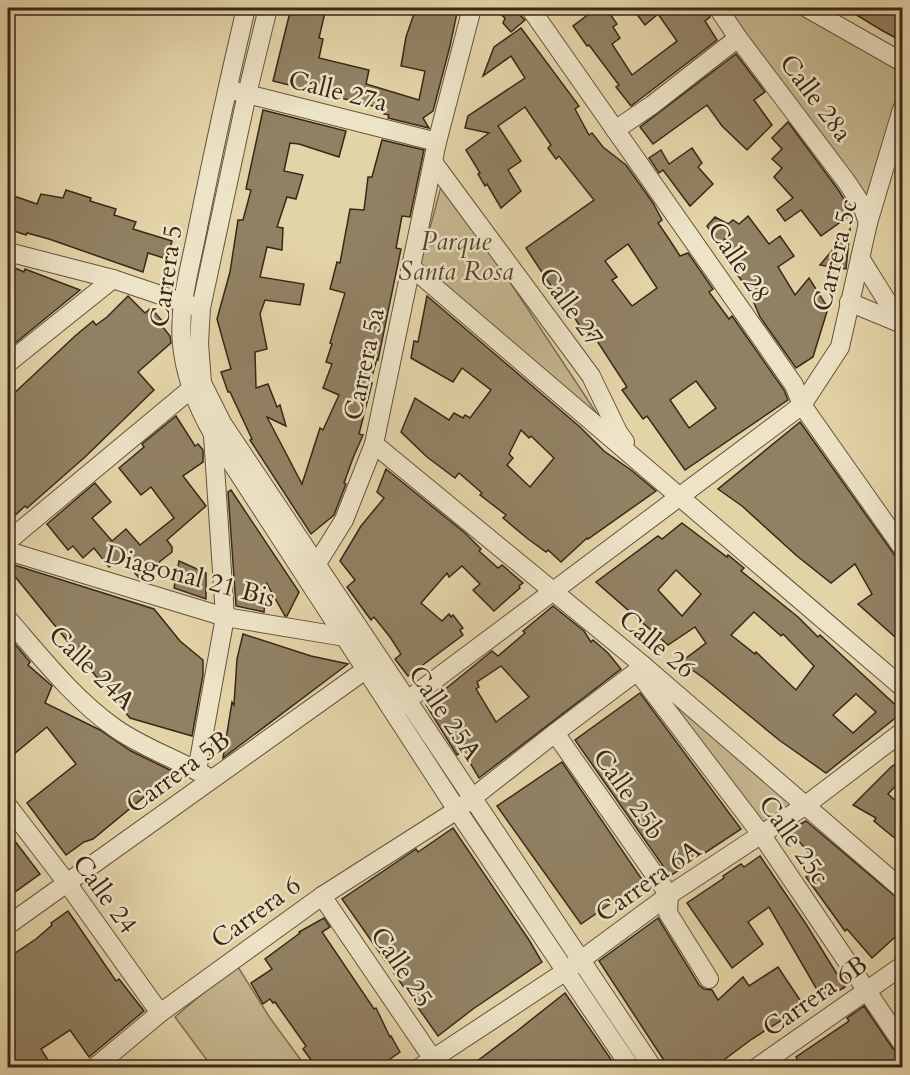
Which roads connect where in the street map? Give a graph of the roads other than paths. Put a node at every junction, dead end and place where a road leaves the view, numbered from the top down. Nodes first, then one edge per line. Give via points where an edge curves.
1 (246, 8) edge
2 (268, 8) edge
3 (472, 8) edge
4 (530, 8) edge
5 (718, 8) edge
6 (807, 8) edge
7 (738, 38) junction
8 (903, 62) edge
9 (227, 89) junction
10 (247, 94) junction
11 (903, 109) edge
12 (615, 130) junction
13 (437, 142) junction
14 (434, 162) junction
15 (868, 223) junction
16 (8, 252) edge
17 (860, 258) junction
18 (410, 266) junction
19 (113, 279) junction
20 (849, 302) junction
21 (183, 303) junction
22 (201, 308) junction
23 (902, 323) edge
24 (8, 363) edge
25 (197, 386) junction
26 (802, 405) junction
27 (213, 434) junction
28 (374, 444) junction
29 (637, 458) junction
30 (681, 498) junction
31 (8, 541) edge
32 (903, 547) edge
33 (8, 551) edge
34 (311, 571) junction
35 (554, 593) junction
36 (225, 617) junction
37 (8, 619) edge
38 (351, 632) junction
39 (373, 665) junction
40 (641, 669) junction
41 (903, 687) edge
42 (400, 706) junction
43 (903, 732) edge
44 (555, 733) junction
45 (204, 775) junction
46 (472, 799) junction
47 (806, 805) junction
48 (8, 806) edge
49 (457, 810) junction
50 (761, 834) junction
51 (67, 883) junction
52 (903, 889) edge
53 (669, 895) junction
54 (322, 896) junction
55 (8, 925) edge
56 (573, 965) junction
57 (903, 966) edge
58 (709, 979) dead end
59 (867, 990) junction
60 (160, 1013) junction
61 (903, 1043) edge
62 (430, 1064) edge
63 (94, 1068) edge
64 (631, 1068) edge
65 (653, 1068) edge
66 (756, 1068) edge

1 - 9 street, Carrera 5
2 - 10 street, Carrera 5
3 - 13 street, Carrera 5a
4 - 12 street, Calle 28
5 - 7 street, Calle 28a
6 - 8 street
7 - 12 street
7 - 15 street, Calle 28a via 846,181 862,205
9 - 10 street, Calle 27a
9 - 21 street, Carrera 5
10 - 13 street, Calle 27a
10 - 22 street, Carrera 5
11 - 15 street, Carrera 5c
12 - 26 street, Calle 28 via 794,385
13 - 14 street, Carrera 5a
14 - 18 street, Carrera 5a
14 - 29 street, Calle 27 via 591,376 618,432
15 - 17 street, Carrera 5c
16 - 19 street
17 - 20 street, Carrera 5c
17 - 23 street
18 - 28 street, Carrera 5a
18 - 29 street, Calle 27
19 - 21 street
19 - 24 street
20 - 23 street
20 - 26 street, Carrera 5c via 840,347
21 - 22 street
21 - 25 street, Carrera 5 via 182,344
22 - 25 street, Carrera 5
25 - 27 street, Calle 25A via 200,411
25 - 31 street
25 - 34 street, Calle 25A
26 - 30 street, Carrera 5c
26 - 32 street, Calle 28
27 - 34 street, Calle 25A
27 - 36 street
28 - 34 street, Carrera 5a via 344,520
28 - 35 street, Calle 26
29 - 30 street, Calle 27
30 - 35 street, Carrera 5c
30 - 41 street, Calle 27
33 - 36 street, Diagonal 21 Bis
34 - 38 street, Calle 25A
35 - 40 street, Calle 26
35 - 42 street, Carrera 5c
36 - 38 street, Diagonal 21 Bis
36 - 45 street
37 - 45 street, Calle 24A via 95,713 117,730
38 - 39 street, Calle 25A
39 - 42 street, Calle 25A
39 - 45 street, Carrera 5B
40 - 44 street, Carrera 6
40 - 47 street, Calle 26
40 - 50 street, Calle 25c
42 - 46 street, Calle 25A
42 - 49 street, Calle 25A
43 - 47 street, Carrera 6A
44 - 46 street, Carrera 6
44 - 53 street, Calle 25b
45 - 51 street, Carrera 5B
46 - 49 street, Carrera 6
46 - 56 street, Calle 25A
47 - 50 street, Carrera 6A
47 - 52 street, Calle 26
48 - 51 street, Calle 24
49 - 54 street, Carrera 6
49 - 56 street, Calle 25A
50 - 53 street, Carrera 6A
50 - 59 street, Calle 25c
51 - 55 street, Carrera 5B
51 - 60 street, Calle 24
53 - 56 street, Carrera 6A
53 - 58 street, Calle 25b via 668,913
54 - 60 street, Carrera 6
54 - 62 street, Calle 25
56 - 62 street, Carrera 6A
56 - 64 street, Calle 25A
56 - 65 street, Calle 25A
57 - 59 street, Carrera 6B
59 - 61 street, Calle 25c
59 - 66 street, Carrera 6B
60 - 63 street, Carrera 6

